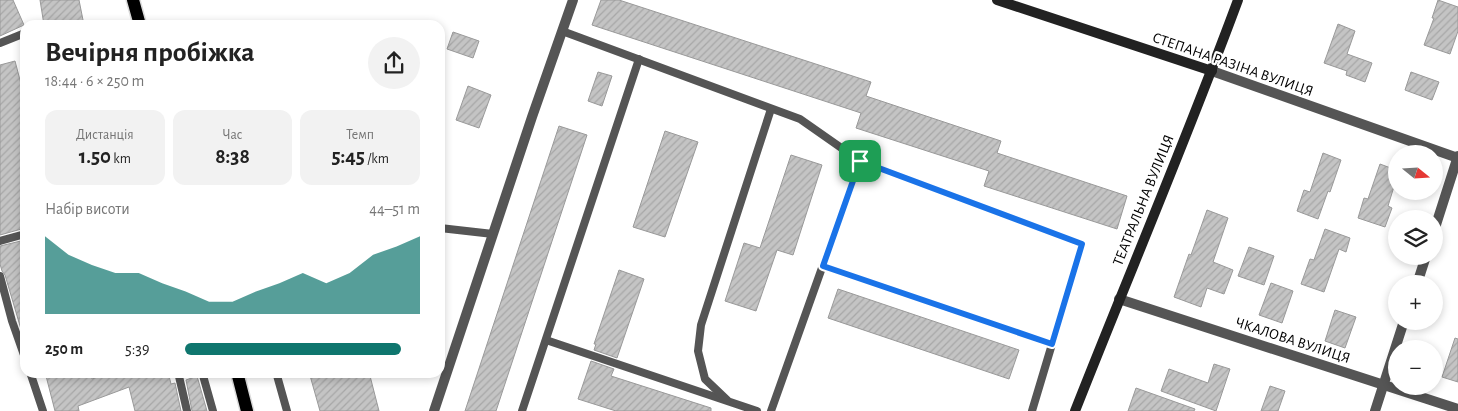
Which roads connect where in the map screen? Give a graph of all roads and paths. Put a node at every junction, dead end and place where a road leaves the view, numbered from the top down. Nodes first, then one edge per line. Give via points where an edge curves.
1 (133, 0) edge
2 (573, 0) edge
3 (997, 0) edge
4 (1238, 0) edge
5 (139, 20) edge
6 (562, 31) junction
7 (20, 35) edge
8 (0, 43) edge
9 (639, 59) junction
10 (1212, 71) junction
11 (771, 109) junction
12 (1458, 157) edge
13 (860, 161) junction
14 (1441, 210) edge
15 (445, 229) edge
16 (493, 234) junction
17 (20, 235) edge
18 (0, 241) edge
19 (823, 266) junction
20 (0, 276) edge
21 (2, 294) edge
22 (1119, 299) junction
23 (1401, 330) edge
24 (546, 340) junction
25 (20, 343) edge
26 (1052, 344) junction
27 (32, 378) edge
28 (180, 378) edge
29 (204, 378) edge
30 (239, 378) edge
31 (278, 378) edge
32 (1384, 385) junction
33 (727, 400) junction
34 (1458, 409) edge
35 (43, 411) edge
36 (188, 411) edge
37 (213, 411) edge
38 (247, 411) edge
39 (287, 411) edge
40 (434, 411) edge
41 (522, 411) edge
42 (757, 411) edge
43 (771, 411) edge
44 (1032, 411) edge
45 (1075, 411) edge
46 (1375, 411) edge

1 - 5 main road
2 - 6 street
3 - 10 street, СТЕПАНА РАЗІНА ВУЛИЦЯ
4 - 10 street, ТЕАТРАЛЬНА ВУЛИЦЯ
6 - 9 lane
6 - 16 street
7 - 8 lane
9 - 11 lane
9 - 24 lane
10 - 12 street, СТЕПАНА РАЗІНА ВУЛИЦЯ
10 - 22 street, ТЕАТРАЛЬНА ВУЛИЦЯ
11 - 13 lane via 800,119
11 - 33 lane via 701,325 698,351 706,379
12 - 14 street
13 - 19 lane
13 - 26 lane via 1082,244
15 - 16 lane
16 - 40 street
17 - 18 lane
19 - 26 lane
19 - 43 lane
20 - 21 lane
21 - 25 lane
22 - 32 street, ЧКАЛОВА ВУЛИЦЯ
22 - 45 street, ТЕАТРАЛЬНА ВУЛИЦЯ
23 - 32 street
24 - 33 lane
24 - 41 lane
26 - 44 lane
27 - 35 lane
28 - 36 lane
29 - 37 lane
30 - 38 main road
31 - 39 lane
32 - 34 street, ЧКАЛОВА ВУЛИЦЯ
32 - 46 street
33 - 42 lane

